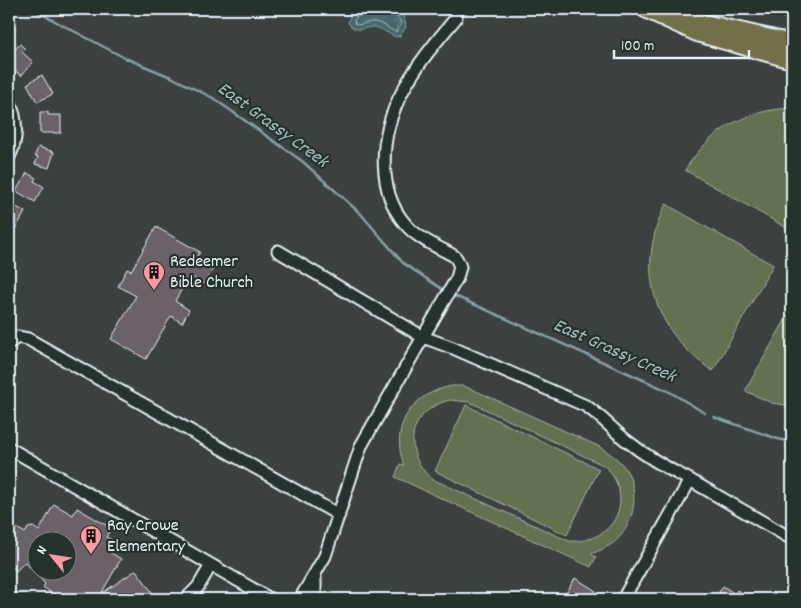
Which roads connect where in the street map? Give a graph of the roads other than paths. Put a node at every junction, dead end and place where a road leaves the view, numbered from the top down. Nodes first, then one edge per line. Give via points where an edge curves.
1 (645, 9) edge
2 (787, 9) edge
3 (792, 10) edge
4 (456, 18) dead end
5 (792, 43) edge
6 (792, 60) edge
7 (9, 100) edge
8 (9, 157) edge
9 (278, 251) dead end
10 (423, 337) junction
11 (9, 342) edge
12 (9, 448) edge
13 (690, 480) junction
14 (339, 515) junction
15 (792, 539) edge
16 (211, 565) junction
17 (315, 574) junction
18 (186, 599) edge
19 (270, 599) edge
20 (300, 599) edge
21 (315, 599) edge
22 (623, 599) edge

1 - 5 highway
1 - 6 highway via 697,33
2 - 3 highway
4 - 10 street via 420,61 402,92 384,143 387,192 396,212 424,240 455,257 460,267
7 - 8 street via 16,140
9 - 10 street
10 - 13 street via 586,406 651,459
10 - 14 street via 361,446
11 - 14 street via 17,337 28,339
12 - 16 street
13 - 15 street
13 - 22 street
14 - 17 street
16 - 18 street via 198,587
16 - 19 street
17 - 20 street
17 - 21 street

